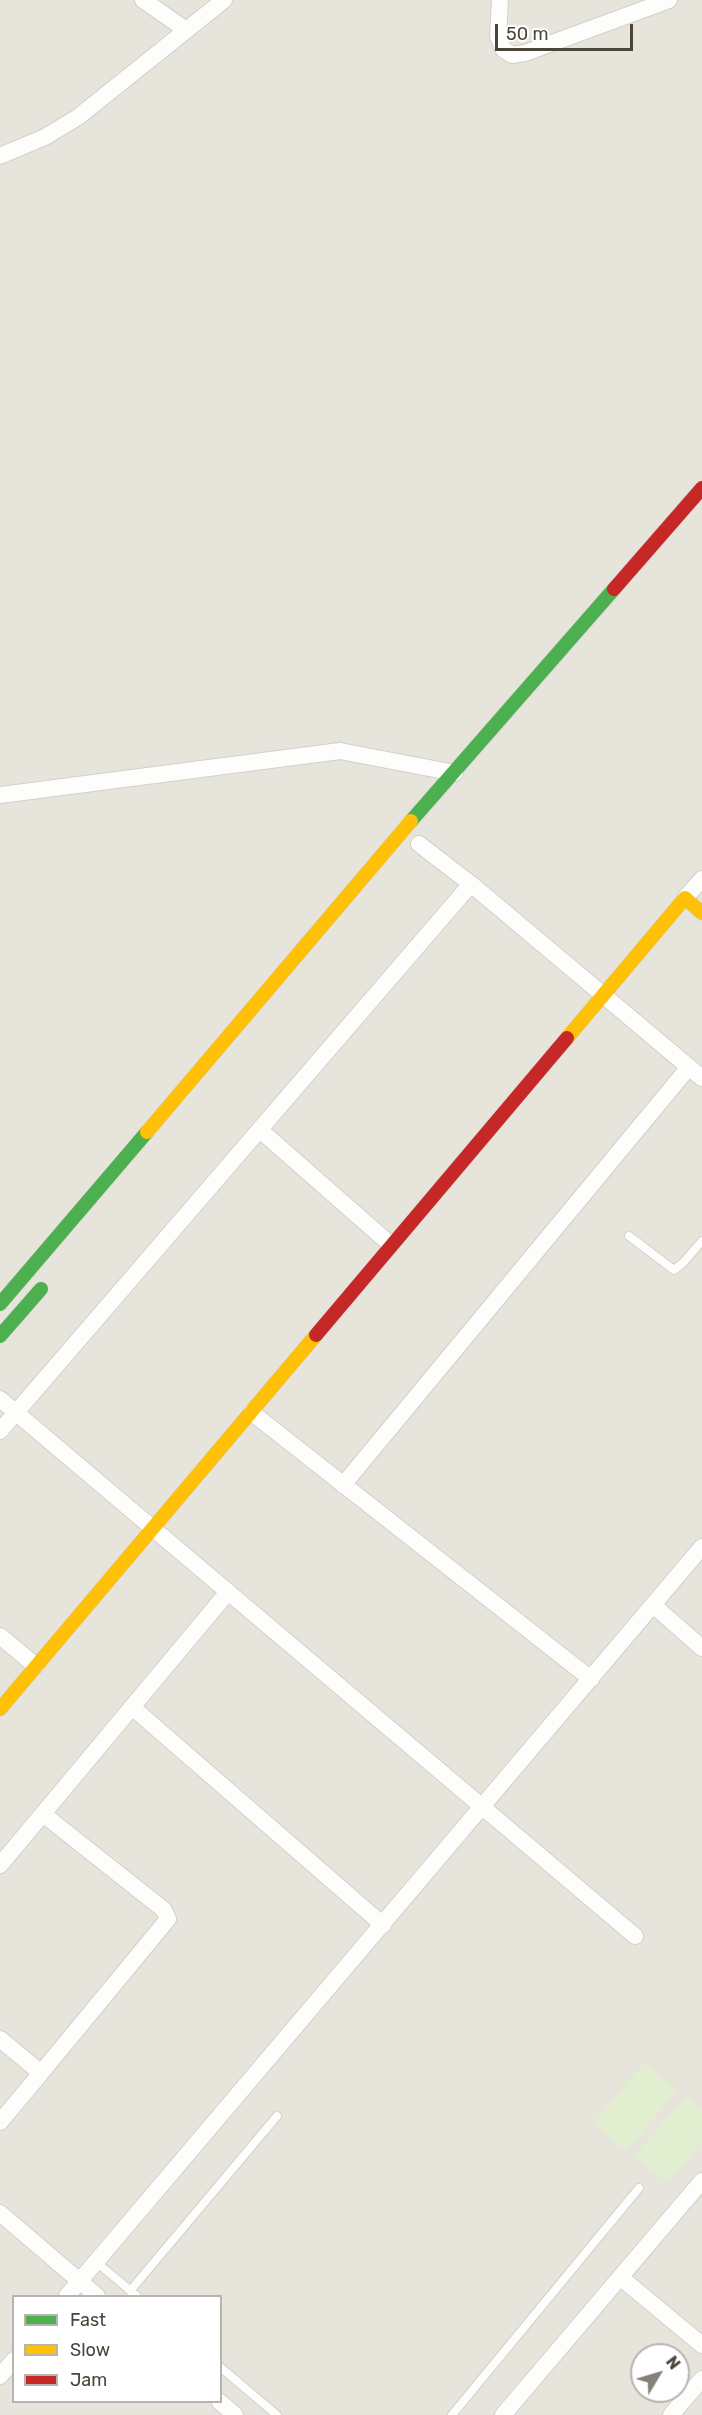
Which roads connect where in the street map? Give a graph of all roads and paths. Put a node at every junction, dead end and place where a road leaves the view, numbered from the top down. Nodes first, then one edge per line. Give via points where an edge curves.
1 (143, 0) edge
2 (224, 0) edge
3 (500, 0) edge
4 (669, 0) edge
5 (186, 30) junction
6 (0, 156) edge
7 (702, 488) edge
8 (455, 773) junction
9 (0, 795) edge
10 (419, 844) dead end
11 (702, 879) edge
12 (471, 884) junction
13 (685, 898) junction
14 (702, 913) edge
15 (603, 995) junction
16 (689, 1067) junction
17 (702, 1078) edge
18 (260, 1130) junction
19 (629, 1236) dead end
20 (702, 1241) edge
21 (391, 1245) junction
22 (52, 1276) dead end
23 (0, 1304) edge
24 (0, 1336) edge
25 (0, 1399) edge
26 (16, 1412) junction
27 (251, 1412) junction
28 (0, 1431) edge
29 (343, 1485) junction
30 (152, 1528) junction
31 (702, 1547) edge
32 (228, 1592) junction
33 (653, 1605) junction
34 (0, 1636) edge
35 (702, 1648) edge
36 (36, 1666) junction
37 (591, 1679) junction
38 (132, 1707) junction
39 (0, 1709) edge
40 (483, 1806) junction
41 (43, 1814) junction
42 (0, 1865) edge
43 (383, 1925) junction
44 (635, 1936) dead end
45 (0, 2038) edge
46 (41, 2073) junction
47 (277, 2116) dead end
48 (0, 2122) edge
49 (702, 2183) edge
50 (639, 2188) dead end
51 (0, 2213) edge
52 (96, 2262) junction
53 (620, 2277) junction
54 (80, 2282) junction
55 (133, 2294) edge
56 (69, 2295) edge
57 (96, 2295) edge
58 (702, 2346) edge
59 (12, 2362) edge
60 (222, 2369) edge
61 (0, 2376) edge
62 (702, 2379) edge
63 (221, 2403) edge
64 (235, 2415) edge
65 (277, 2415) edge
66 (452, 2415) edge
67 (503, 2415) edge
68 (671, 2415) edge

1 - 5 street
2 - 5 street
3 - 4 street via 498,36 502,49 512,55
5 - 6 street via 78,117 45,137
7 - 8 main road
8 - 9 street via 340,751
8 - 23 main road
10 - 12 street
11 - 13 street
12 - 15 street
12 - 18 street
13 - 14 main road
13 - 15 main road
15 - 16 street
15 - 21 main road
16 - 17 street
16 - 29 street
18 - 21 street
18 - 26 street
19 - 20 lane via 674,1270
21 - 27 main road
22 - 24 main road
25 - 26 street
26 - 28 street
26 - 30 street
27 - 29 street
27 - 30 main road
29 - 37 street
30 - 32 street
30 - 36 main road
31 - 33 street
32 - 38 street
32 - 40 street
33 - 35 street
33 - 37 street
34 - 36 street
36 - 39 main road
37 - 40 street
38 - 41 street
38 - 43 street
40 - 43 street
40 - 44 street
41 - 42 street
41 - 46 street via 164,1910 168,1919
43 - 52 street
45 - 46 street
46 - 48 street
47 - 55 lane
49 - 53 street
50 - 66 lane
51 - 54 street
52 - 54 street
52 - 55 lane
53 - 58 street
53 - 67 street
54 - 56 street
54 - 57 street
59 - 61 street
60 - 65 lane
62 - 68 street
63 - 64 street

